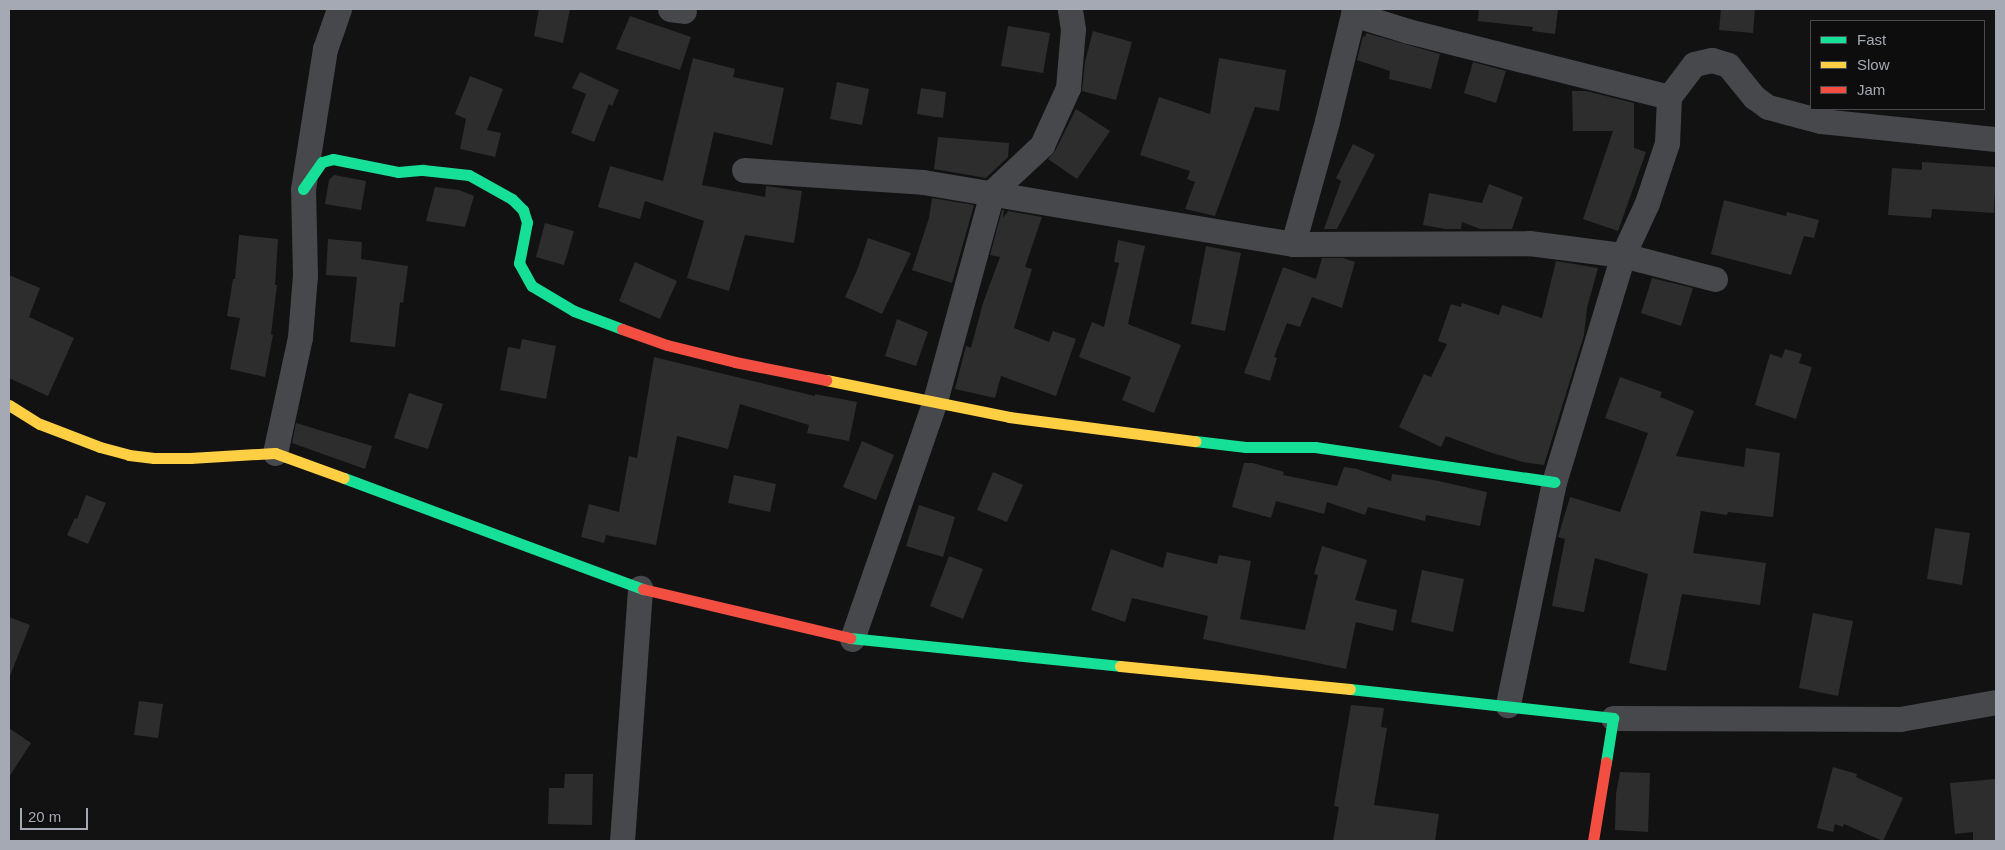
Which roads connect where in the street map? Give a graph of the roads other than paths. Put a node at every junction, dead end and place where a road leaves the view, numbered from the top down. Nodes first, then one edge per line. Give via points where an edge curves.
1 (339, 9) edge
2 (1070, 9) edge
3 (1669, 97) junction
4 (1996, 140) edge
5 (744, 170) dead end
6 (303, 190) junction
7 (992, 192) junction
8 (1293, 244) junction
9 (1623, 255) junction
10 (1715, 279) dead end
11 (935, 401) junction
12 (9, 405) edge
13 (275, 452) junction
14 (1554, 482) junction
15 (640, 588) junction
16 (852, 639) junction
17 (1996, 702) edge
18 (1508, 705) junction
19 (1613, 718) junction
20 (622, 841) edge
21 (1594, 841) edge

1 - 6 street via 325,49
2 - 7 street via 1074,29 1068,88 1042,145
3 - 4 street via 1694,64 1712,60 1728,65 1754,97 1768,107 1821,121
3 - 8 street via 1353,14
3 - 9 street via 1667,144
5 - 7 street via 923,182
6 - 11 street via 322,162 333,159 398,172 424,170 469,175 512,199 522,210 527,222 519,263 524,273 532,286 574,311 666,345 735,362
6 - 13 street via 305,275 300,337
7 - 8 street
7 - 11 street
8 - 9 street via 1530,243
9 - 10 street
9 - 14 street
11 - 14 street via 1028,419 1246,447 1315,447
11 - 16 street
12 - 13 street via 40,424 129,455 190,458
13 - 15 street
14 - 18 street
15 - 16 street
15 - 20 street
16 - 18 street
17 - 19 street via 1900,719
18 - 19 street
19 - 21 street

